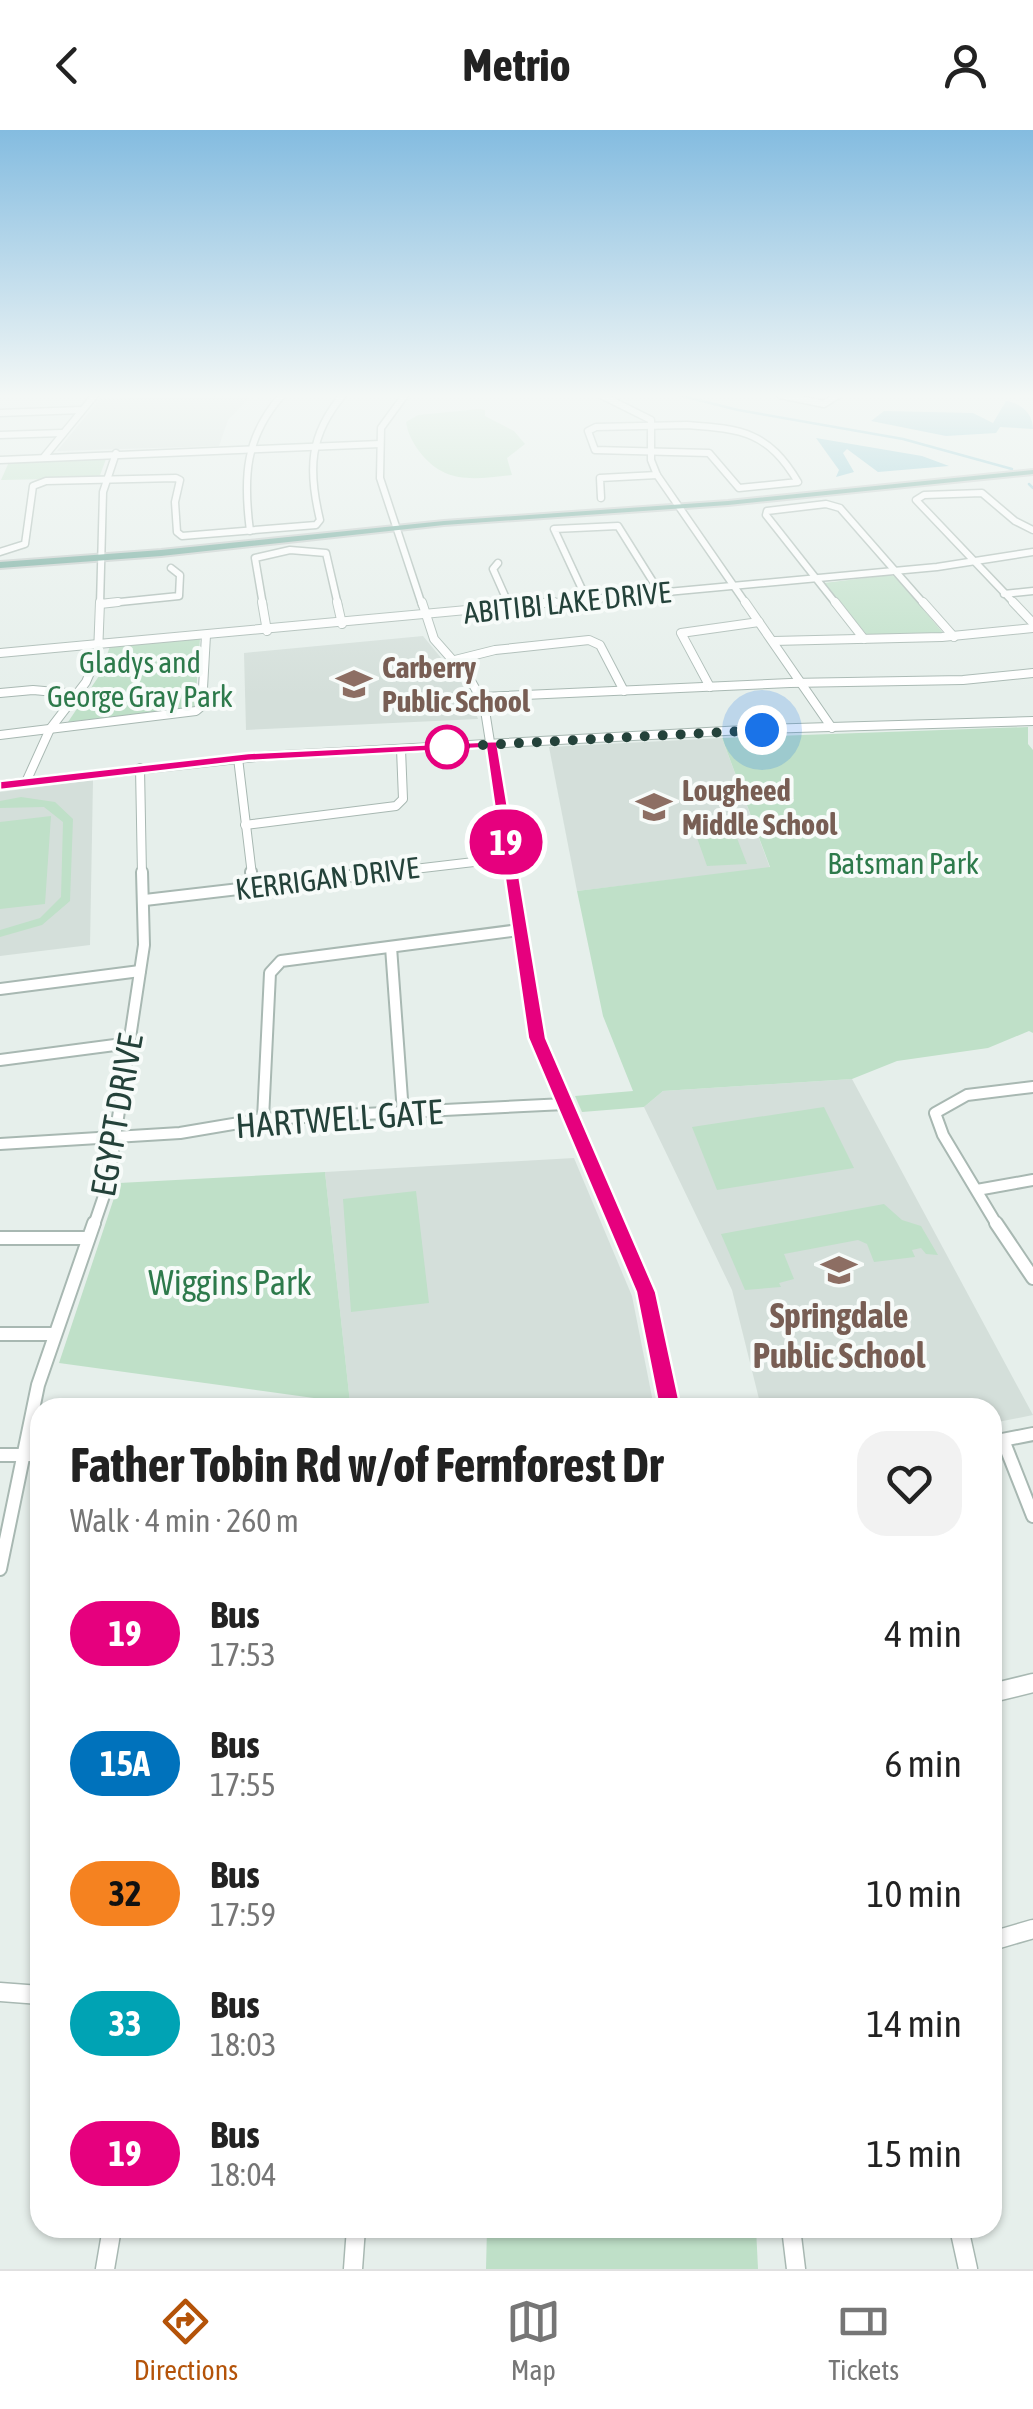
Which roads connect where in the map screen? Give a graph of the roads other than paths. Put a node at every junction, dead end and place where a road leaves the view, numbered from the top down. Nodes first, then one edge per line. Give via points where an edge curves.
1 (33, 495) edge
2 (106, 495) edge
3 (177, 495) edge
4 (245, 495) edge
5 (313, 495) edge
6 (386, 495) edge
7 (601, 495) edge
8 (673, 495) edge
9 (797, 495) edge
10 (940, 495) edge
11 (984, 495) edge
12 (601, 498) dead end
13 (680, 505) junction
14 (399, 530) junction
15 (1033, 530) edge
16 (250, 531) junction
17 (0, 552) edge
18 (1033, 552) edge
19 (102, 556) junction
20 (976, 562) junction
21 (498, 563) dead end
22 (0, 564) edge
23 (171, 568) dead end
24 (895, 571) junction
25 (816, 579) junction
26 (734, 586) junction
27 (1033, 591) edge
28 (660, 593) junction
29 (1004, 594) junction
30 (587, 600) junction
31 (100, 604) junction
32 (510, 608) junction
33 (425, 616) junction
34 (759, 622) junction
35 (342, 624) junction
36 (1033, 626) edge
37 (266, 631) junction
38 (206, 634) junction
39 (954, 636) junction
40 (864, 639) junction
41 (100, 642) junction
42 (772, 642) junction
43 (0, 652) edge
44 (451, 660) junction
45 (1033, 673) edge
46 (802, 683) junction
47 (710, 687) junction
48 (624, 691) junction
49 (0, 693) edge
50 (77, 694) junction
51 (482, 697) junction
52 (1033, 721) edge
53 (832, 728) junction
54 (50, 729) junction
55 (0, 735) edge
56 (492, 744) junction
57 (402, 749) junction
58 (238, 758) junction
59 (140, 768) junction
60 (26, 782) junction
61 (0, 786) edge
62 (245, 824) junction
63 (508, 858) junction
64 (252, 887) junction
65 (145, 900) junction
66 (519, 930) junction
67 (390, 948) junction
68 (140, 971) junction
69 (0, 989) edge
70 (130, 1043) junction
71 (0, 1060) edge
72 (1033, 1086) edge
73 (564, 1104) junction
74 (402, 1113) junction
75 (263, 1119) junction
76 (114, 1138) junction
77 (0, 1144) edge
78 (1033, 1180) edge
79 (976, 1190) junction
80 (0, 1238) edge
81 (88, 1238) junction
82 (1033, 1278) edge
83 (0, 1334) edge
84 (54, 1334) junction
85 (38, 1398) edge
86 (668, 1398) edge
87 (30, 1428) edge
88 (1033, 1434) edge
89 (1002, 1440) edge
90 (1002, 1450) edge
91 (0, 1455) edge
92 (23, 1455) junction
93 (30, 1455) edge
94 (1033, 1516) edge
95 (0, 1568) edge
96 (1033, 1683) edge
97 (1002, 1690) edge
98 (1033, 1929) edge
99 (1002, 1938) edge
100 (0, 1992) edge
101 (30, 1994) edge
102 (110, 2238) edge
103 (355, 2238) edge
104 (792, 2238) edge
105 (961, 2238) edge
106 (105, 2269) edge
107 (353, 2269) edge
108 (796, 2269) edge
109 (968, 2269) edge

1 - 17 street via 25,544
2 - 19 street
3 - 16 street via 182,536
4 - 16 street
5 - 16 street via 319,523
6 - 14 street
7 - 12 street
8 - 13 street
9 - 13 main road
10 - 20 street via 916,503
11 - 15 street
13 - 14 main road
13 - 26 street
14 - 19 main road
14 - 33 street
18 - 20 street, ABITIBI LAKE DRIVE
19 - 22 main road
19 - 31 street
20 - 24 street, ABITIBI LAKE DRIVE
20 - 29 street
21 - 32 street via 494,570
23 - 31 street via 180,575 179,596
24 - 25 street, ABITIBI LAKE DRIVE
24 - 25 street via 836,506 769,510 766,515
24 - 39 street
25 - 26 street, ABITIBI LAKE DRIVE
25 - 40 street
26 - 28 street, ABITIBI LAKE DRIVE
26 - 34 street
27 - 29 street
28 - 30 street, ABITIBI LAKE DRIVE
28 - 30 street via 618,526 552,530
29 - 36 street
30 - 32 street, ABITIBI LAKE DRIVE
31 - 41 street
32 - 33 street, ABITIBI LAKE DRIVE
33 - 35 street, ABITIBI LAKE DRIVE
33 - 44 street
34 - 42 street
34 - 47 street via 681,633
35 - 37 street, ABITIBI LAKE DRIVE
35 - 37 street via 326,553 268,553 255,558
36 - 39 street
37 - 38 street, ABITIBI LAKE DRIVE
38 - 41 street, ABITIBI LAKE DRIVE
38 - 54 street via 199,710
39 - 40 street
40 - 42 street
41 - 43 street, ABITIBI LAKE DRIVE
41 - 50 street
42 - 46 street
44 - 48 street via 588,640 600,645
44 - 51 street
45 - 46 street
46 - 47 street
46 - 53 street
47 - 48 street
48 - 51 street
49 - 50 street
50 - 54 street
51 - 56 street
52 - 53 street
53 - 56 street
54 - 55 street
54 - 60 street
56 - 57 street
56 - 63 street
57 - 58 street
57 - 62 street via 403,798 396,806
58 - 59 street
58 - 62 street
59 - 60 street
59 - 65 street, EGYPT DRIVE
60 - 61 street
62 - 64 street
63 - 64 street, KERRIGAN DRIVE
63 - 66 street
64 - 65 street, KERRIGAN DRIVE
65 - 68 street, EGYPT DRIVE
66 - 67 street
66 - 73 street via 537,1038
67 - 74 street
67 - 75 street via 274,966
68 - 69 street
68 - 70 street, EGYPT DRIVE
70 - 71 street
70 - 76 street, EGYPT DRIVE
72 - 79 street via 956,1099 935,1114
73 - 74 street, HARTWELL GATE
73 - 86 street via 646,1292
74 - 75 street, HARTWELL GATE
75 - 76 street, HARTWELL GATE
76 - 77 street, HARTWELL GATE
76 - 81 street, EGYPT DRIVE via 108,1184
78 - 79 street
79 - 82 street
80 - 81 street
81 - 84 street, EGYPT DRIVE
83 - 84 street
84 - 85 street, EGYPT DRIVE
87 - 92 street, EGYPT DRIVE
88 - 89 street
90 - 94 street
91 - 92 street
92 - 93 street
92 - 95 street, EGYPT DRIVE
96 - 97 street
98 - 99 street
100 - 101 street
102 - 106 street
103 - 107 street
104 - 108 street
105 - 109 street

